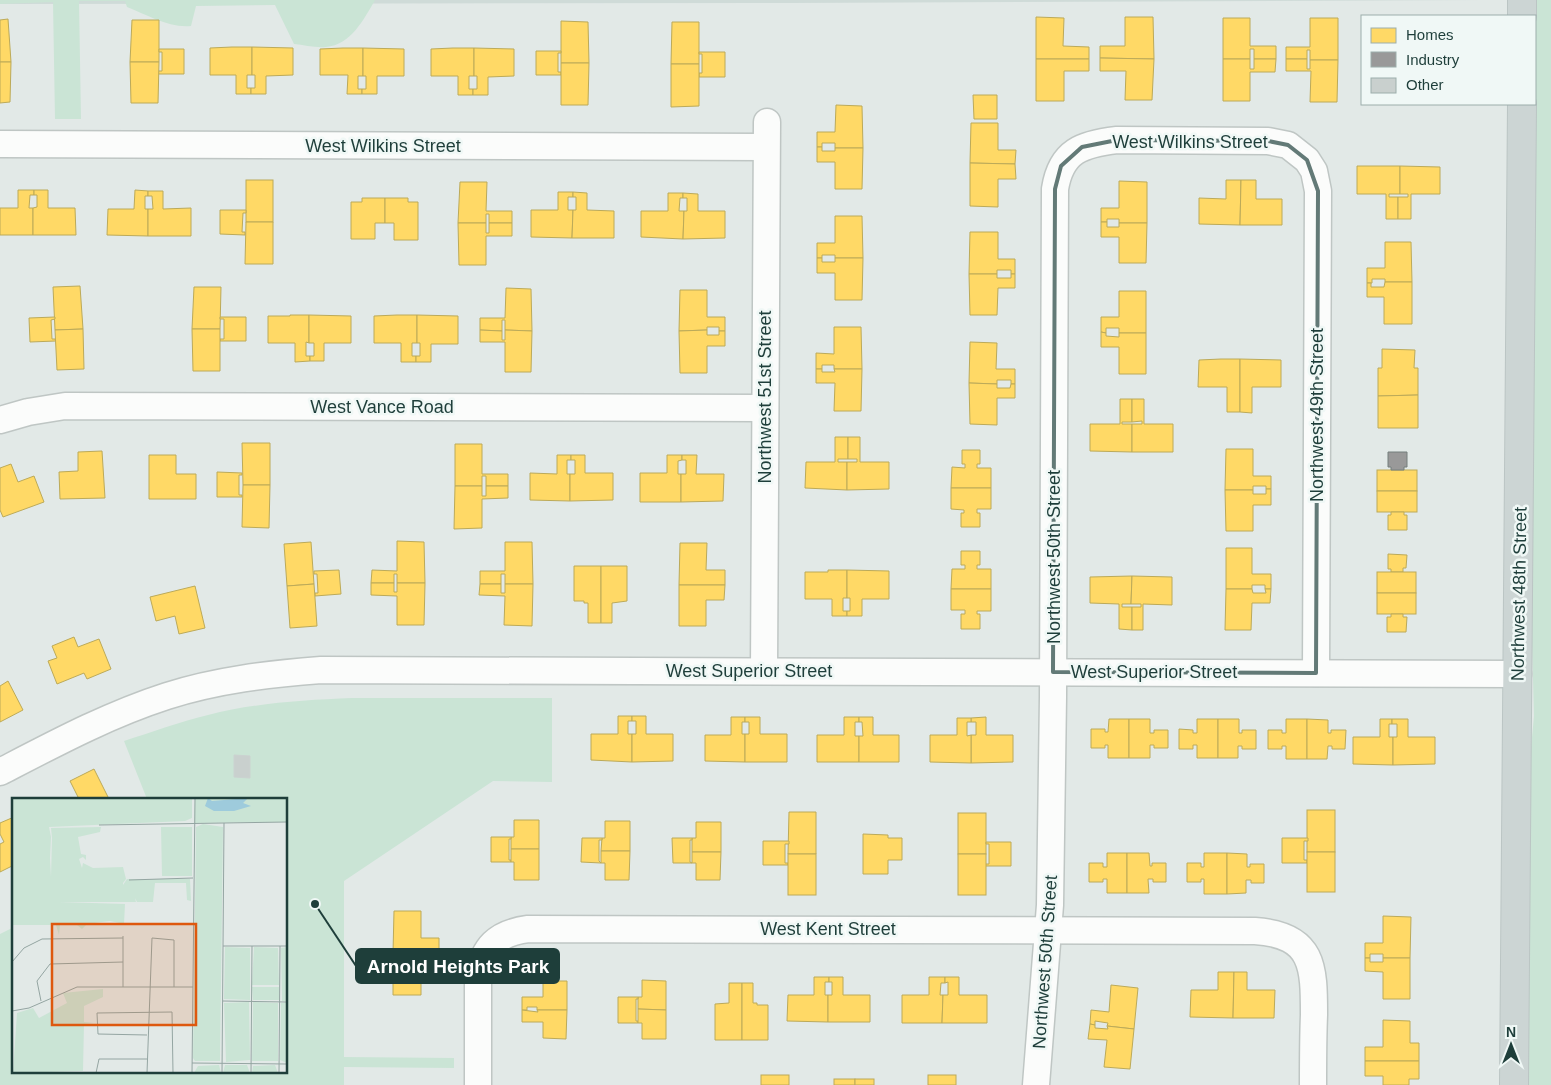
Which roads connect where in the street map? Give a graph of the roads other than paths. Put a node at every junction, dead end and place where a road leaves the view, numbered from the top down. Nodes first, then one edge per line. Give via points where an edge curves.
1 (1522, 0) edge
2 (1522, 15) edge
3 (1522, 105) edge
4 (766, 135) joint
5 (0, 144) edge
6 (1071, 154) joint
7 (1307, 160) joint
8 (765, 408) junction
9 (0, 420) edge
10 (764, 672) junction
11 (1054, 672) junction
12 (1316, 673) junction
13 (1518, 674) junction
14 (0, 772) edge
15 (1048, 930) junction
16 (478, 1074) edge
17 (1036, 1085) edge
18 (1313, 1085) edge
19 (1514, 1085) edge

1 - 2 main road
3 - 13 main road, Northwest 48th Street
4 - 5 street, West Wilkins Street
4 - 8 street, Northwest 51st Street
6 - 7 street, West Wilkins Street via 1093,143 1117,140 1268,141 1288,145
6 - 11 street, Northwest 50th Street via 1062,166 1056,189
7 - 12 street, Northwest 49th Street via 1314,171 1318,191
8 - 9 street, West Vance Road via 65,406
8 - 10 street, Northwest 51st Street
10 - 11 street, West Superior Street
10 - 14 street, West Superior Street via 359,670 273,674 222,682 168,696 73,734
11 - 12 street, West Superior Street
11 - 15 street, Northwest 50th Street
12 - 13 street, West Superior Street
13 - 19 main road, Northwest 48th Street
15 - 16 street, West Kent Street via 513,931 491,945 480,964
15 - 17 street, Northwest 50th Street
15 - 18 street, West Kent Street via 1256,931 1291,940 1308,958 1313,973

